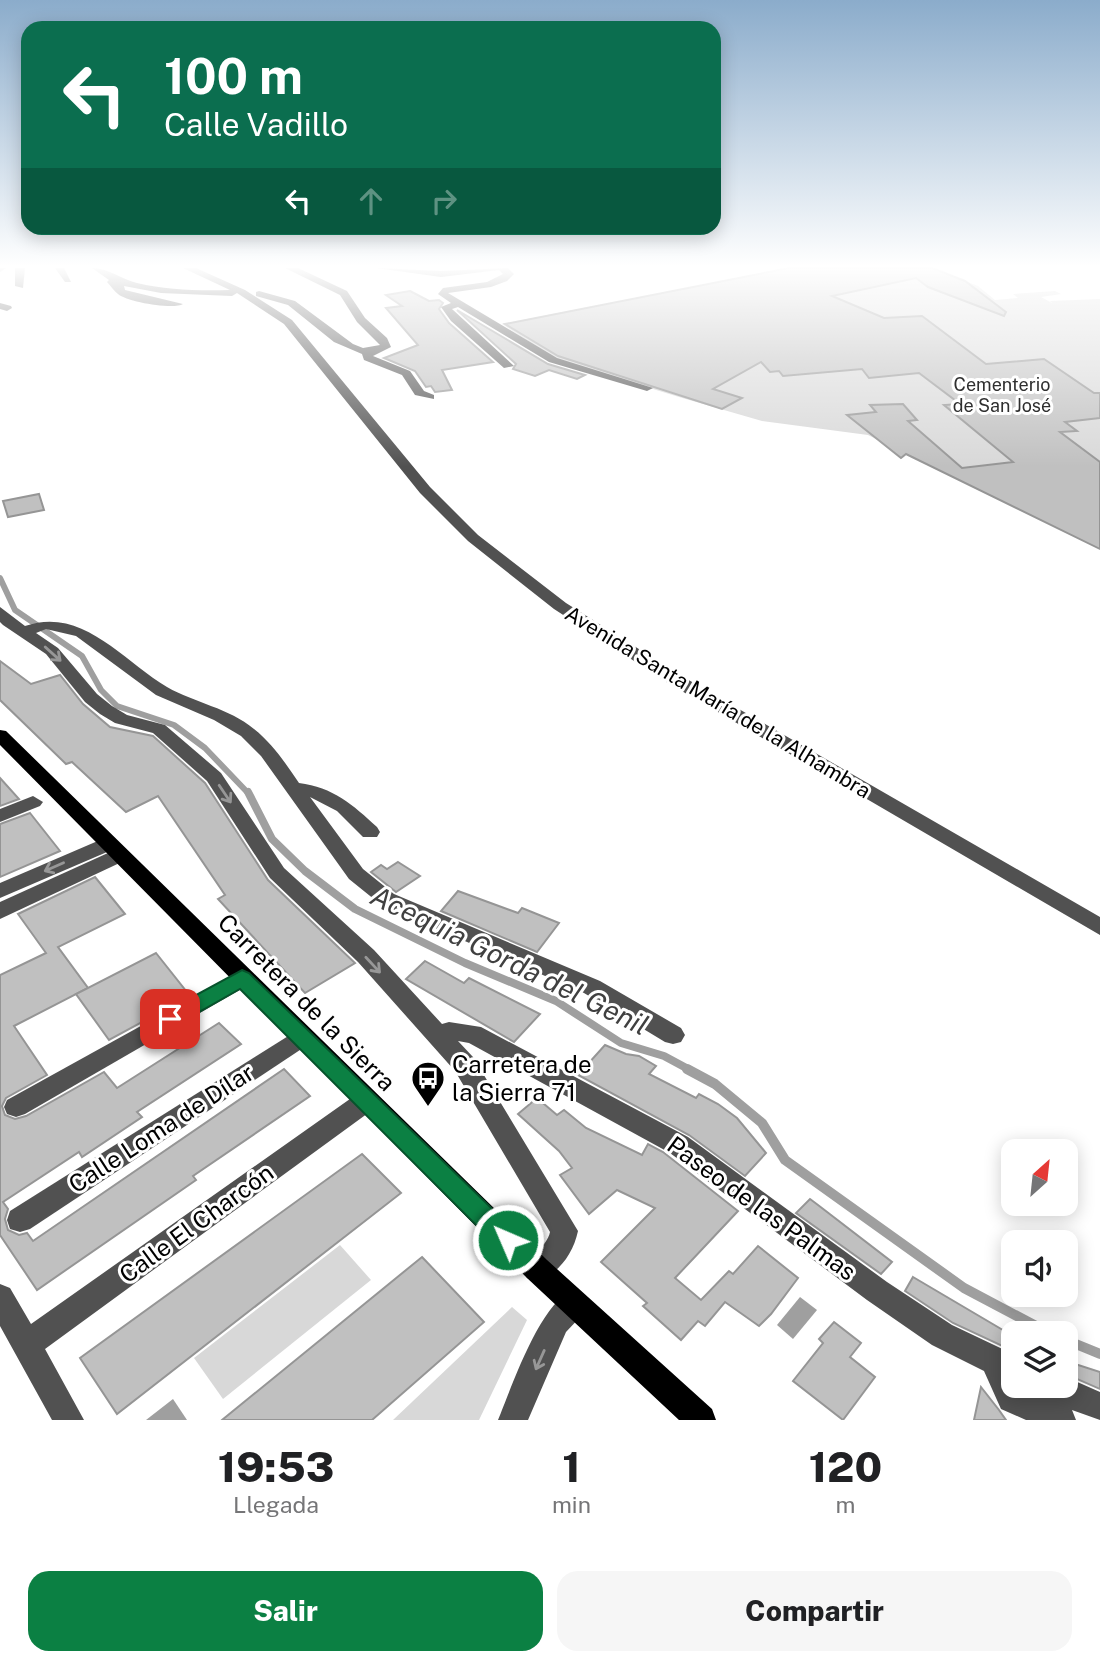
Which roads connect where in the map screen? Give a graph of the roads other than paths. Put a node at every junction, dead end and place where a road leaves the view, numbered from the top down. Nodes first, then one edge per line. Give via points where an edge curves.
1 (298, 334) edge
2 (332, 334) edge
3 (376, 334) edge
4 (473, 334) edge
5 (510, 334) edge
6 (366, 352) junction
7 (508, 366) dead end
8 (647, 388) dead end
9 (430, 397) dead end
10 (0, 612) edge
11 (34, 628) junction
12 (0, 735) edge
13 (291, 788) junction
14 (33, 802) dead end
15 (0, 816) edge
16 (370, 832) dead end
17 (113, 849) junction
18 (0, 891) edge
19 (0, 911) edge
20 (1100, 927) edge
21 (242, 978) junction
22 (439, 1034) junction
23 (673, 1035) dead end
24 (301, 1037) junction
25 (366, 1101) junction
26 (16, 1107) dead end
27 (20, 1220) dead end
28 (537, 1269) junction
29 (0, 1298) edge
30 (573, 1304) junction
31 (26, 1345) junction
32 (1001, 1364) edge
33 (1078, 1397) edge
34 (1012, 1398) edge
35 (1100, 1407) edge
36 (69, 1420) edge
37 (513, 1420) edge
38 (701, 1420) edge
39 (1061, 1420) edge

1 - 20 street, Avenida Santa María de la Alhambra via 425,490 473,538 560,606 664,673
2 - 6 street
3 - 6 street via 386,344 383,349
4 - 7 street
5 - 8 street via 553,360
6 - 9 street via 368,358 404,370 415,378 419,393
10 - 11 street via 9,622
11 - 13 street via 81,632 162,691 247,732
11 -> 22 street via 91,698 121,719 159,729 214,777 277,873 366,956
12 - 17 main road, Carretera de la Sierra
13 - 16 street via 319,790
13 - 23 street via 356,874 387,899 592,986
14 - 15 street
17 -> 18 street
17 - 19 street
17 - 21 main road, Carretera de la Sierra
21 - 24 main road, Carretera de la Sierra
21 - 26 street
22 - 28 street via 464,1064 564,1231 561,1246
22 - 32 street, Paseo de las Palmas via 473,1034 678,1145 877,1292 942,1335
24 - 25 main road, Carretera de la Sierra
24 - 27 street, Calle Loma de Dílar
25 - 28 main road, Carretera de la Sierra
25 - 31 street, Calle El Charcón
28 - 30 main road, Carretera de la Sierra
29 - 31 street
30 -> 37 street via 556,1322
30 - 38 main road, Carretera de la Sierra
31 - 36 street
33 - 35 street
34 - 39 street, Paseo de las Palmas

